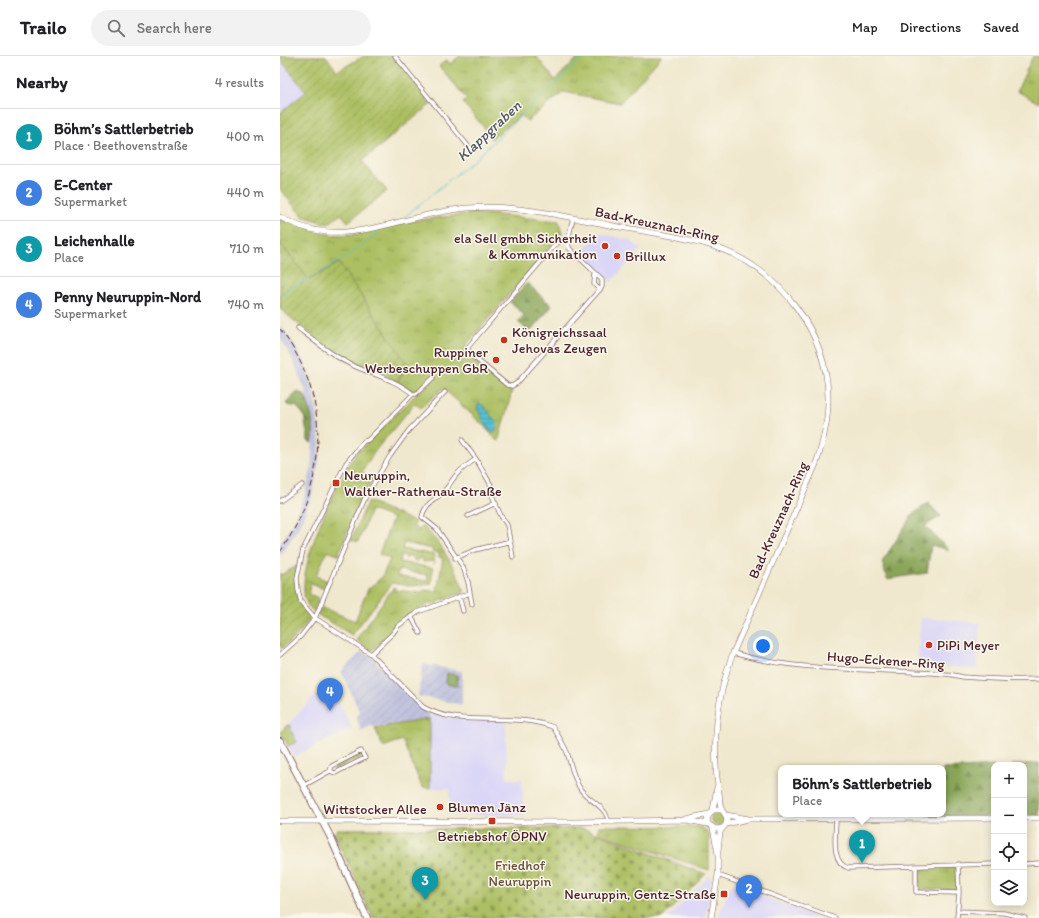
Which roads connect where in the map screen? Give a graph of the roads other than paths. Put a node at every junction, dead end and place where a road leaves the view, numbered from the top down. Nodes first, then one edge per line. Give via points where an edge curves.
1 (395, 56) edge
2 (474, 149) dead end
3 (280, 217) edge
4 (573, 218) junction
5 (568, 240) junction
6 (595, 274) junction
7 (600, 290) junction
8 (298, 328) dead end
9 (433, 378) dead end
10 (445, 392) dead end
11 (413, 394) junction
12 (462, 440) dead end
13 (476, 459) junction
14 (302, 485) dead end
15 (280, 500) edge
16 (496, 503) junction
17 (468, 516) dead end
18 (510, 541) junction
19 (513, 557) dead end
20 (455, 558) junction
21 (470, 593) junction
22 (458, 596) junction
23 (472, 604) dead end
24 (463, 611) dead end
25 (411, 616) junction
26 (315, 618) junction
27 (420, 633) dead end
28 (733, 653) junction
29 (371, 654) junction
30 (280, 655) edge
31 (1039, 679) edge
32 (280, 741) edge
33 (330, 771) junction
34 (303, 786) junction
35 (717, 786) junction
36 (713, 810) junction
37 (722, 810) junction
38 (708, 814) junction
39 (726, 815) junction
40 (991, 818) edge
41 (1027, 818) edge
42 (1039, 818) edge
43 (749, 819) junction
44 (836, 819) junction
45 (686, 820) junction
46 (280, 821) edge
47 (322, 821) junction
48 (608, 822) junction
49 (708, 824) junction
50 (724, 826) junction
51 (713, 828) junction
52 (718, 854) junction
53 (958, 864) junction
54 (991, 864) edge
55 (1027, 864) edge
56 (1039, 864) edge
57 (916, 867) junction
58 (718, 875) junction
59 (959, 893) junction
60 (958, 911) junction
61 (827, 917) edge
62 (367, 918) edge
63 (711, 918) edge
64 (835, 918) edge
65 (957, 918) edge
66 (1025, 918) edge

1 - 2 street via 469,147
3 - 4 main road, Bad-Kreuznach-Ring via 310,230 339,234 354,233 467,208 506,208
4 - 5 street
4 - 28 main road, Bad-Kreuznach-Ring via 703,243 742,259 766,275 787,295 806,321 817,345 825,372 828,400 825,438
5 - 6 street via 569,248
5 - 7 street via 561,240 554,245 468,347 469,353 507,385 512,386
6 - 7 street via 594,284
6 - 7 street via 602,279
8 - 11 street via 335,356 399,384
9 - 11 street
10 - 26 street via 409,430 365,498
11 - 26 street via 368,440 364,441 346,463 304,550 298,590 301,602
12 - 13 street
13 - 16 street via 491,485 491,493
13 - 20 street via 457,474 423,512 422,517 437,529
14 - 15 street
16 - 17 street
16 - 18 street via 507,524
18 - 19 street
18 - 20 street
20 - 21 street via 466,573
21 - 22 street
21 - 23 street
22 - 24 street
22 - 25 street
25 - 27 street
25 - 29 street
26 - 29 street
26 - 30 street via 300,637
28 - 31 street, Hugo-Eckener-Ring via 782,664 1007,680
28 - 35 main road, Bad-Kreuznach-Ring via 718,708
29 - 48 street via 424,706 436,713 473,718 524,719 553,727 567,752 579,788 585,796 605,811
32 - 34 main road
33 - 33 street via 335,773 365,758 361,751 332,766
33 - 34 street
34 - 47 main road
35 - 36 main road, Bad-Kreuznach-Ring
35 - 37 main road, Bad-Kreuznach-Ring
36 - 37 main road
36 - 38 main road, Wittstocker Allee
37 - 39 main road
38 - 45 main road, Wittstocker Allee
38 - 49 main road
39 - 43 main road
39 - 50 main road
40 - 44 main road
41 - 42 main road
43 - 44 main road
43 - 50 main road
44 - 57 street via 836,857 844,867
45 - 48 main road, Wittstocker Allee
45 - 49 main road, Wittstocker Allee
46 - 47 main road, Wittstocker Allee
47 - 48 main road, Wittstocker Allee
47 - 62 main road
49 - 51 main road, Wittstocker Allee
50 - 51 main road
50 - 52 main road
51 - 52 main road
52 - 58 main road
53 - 54 street
53 - 57 street
53 - 59 street
55 - 56 street
57 - 59 street via 916,892
58 - 61 street
58 - 63 main road
59 - 60 street
60 - 65 street
60 - 66 street via 1004,913
61 - 64 street

